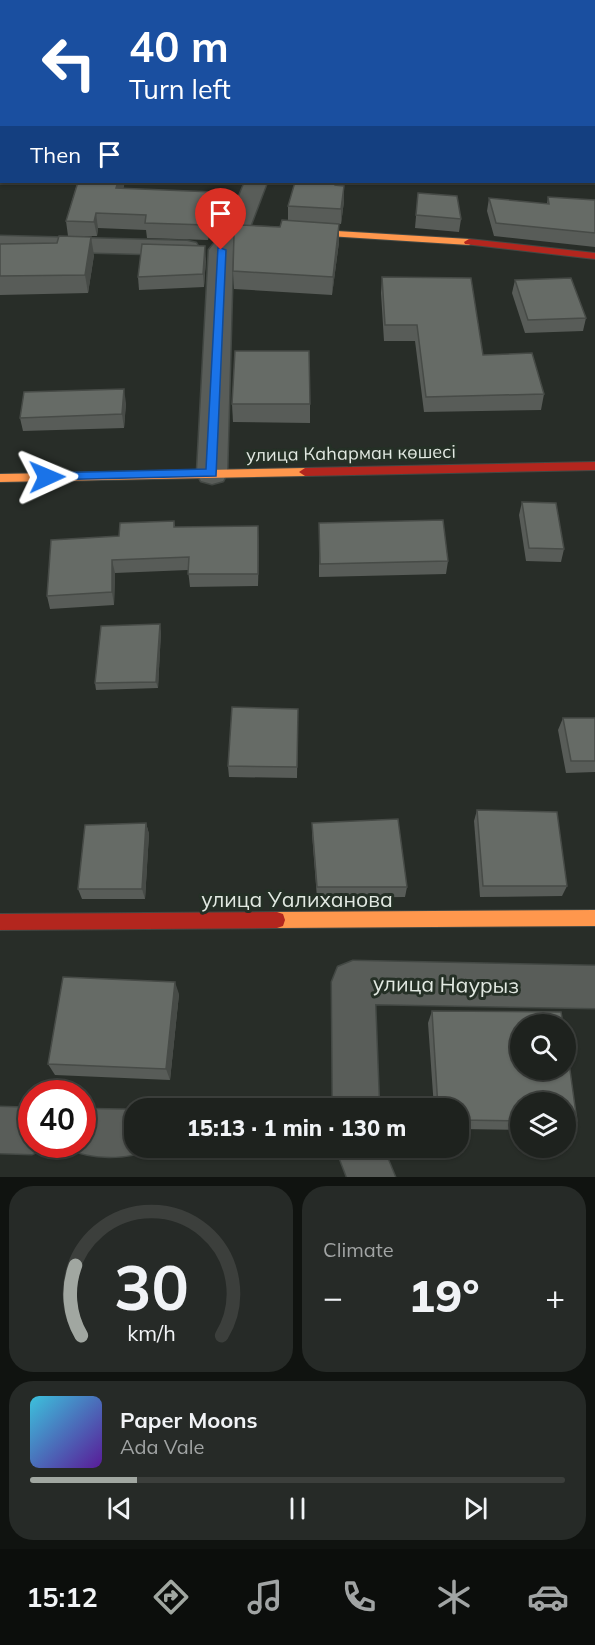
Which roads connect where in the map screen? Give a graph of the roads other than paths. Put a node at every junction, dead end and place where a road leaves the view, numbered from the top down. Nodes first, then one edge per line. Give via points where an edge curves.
1 (256, 183) edge
2 (238, 228) junction
3 (0, 243) edge
4 (221, 250) junction
5 (595, 256) edge
6 (595, 466) edge
7 (212, 473) junction
8 (0, 478) edge
9 (595, 918) edge
10 (0, 922) edge
11 (595, 987) edge
12 (356, 1098) edge
13 (0, 1130) edge
14 (18, 1131) edge
15 (96, 1132) edge
16 (124, 1133) edge
17 (364, 1158) edge
18 (371, 1177) edge

1 - 2 street
2 - 4 street
2 - 5 street via 430,238
3 - 4 street
4 - 7 street
6 - 7 street, улица Каһарман көшесі
7 - 8 street, улица Каһарман көшесі
9 - 10 street, улица Уалиханова
11 - 12 street, улица Наурыз via 353,982
13 - 14 street
15 - 16 street
17 - 18 street

